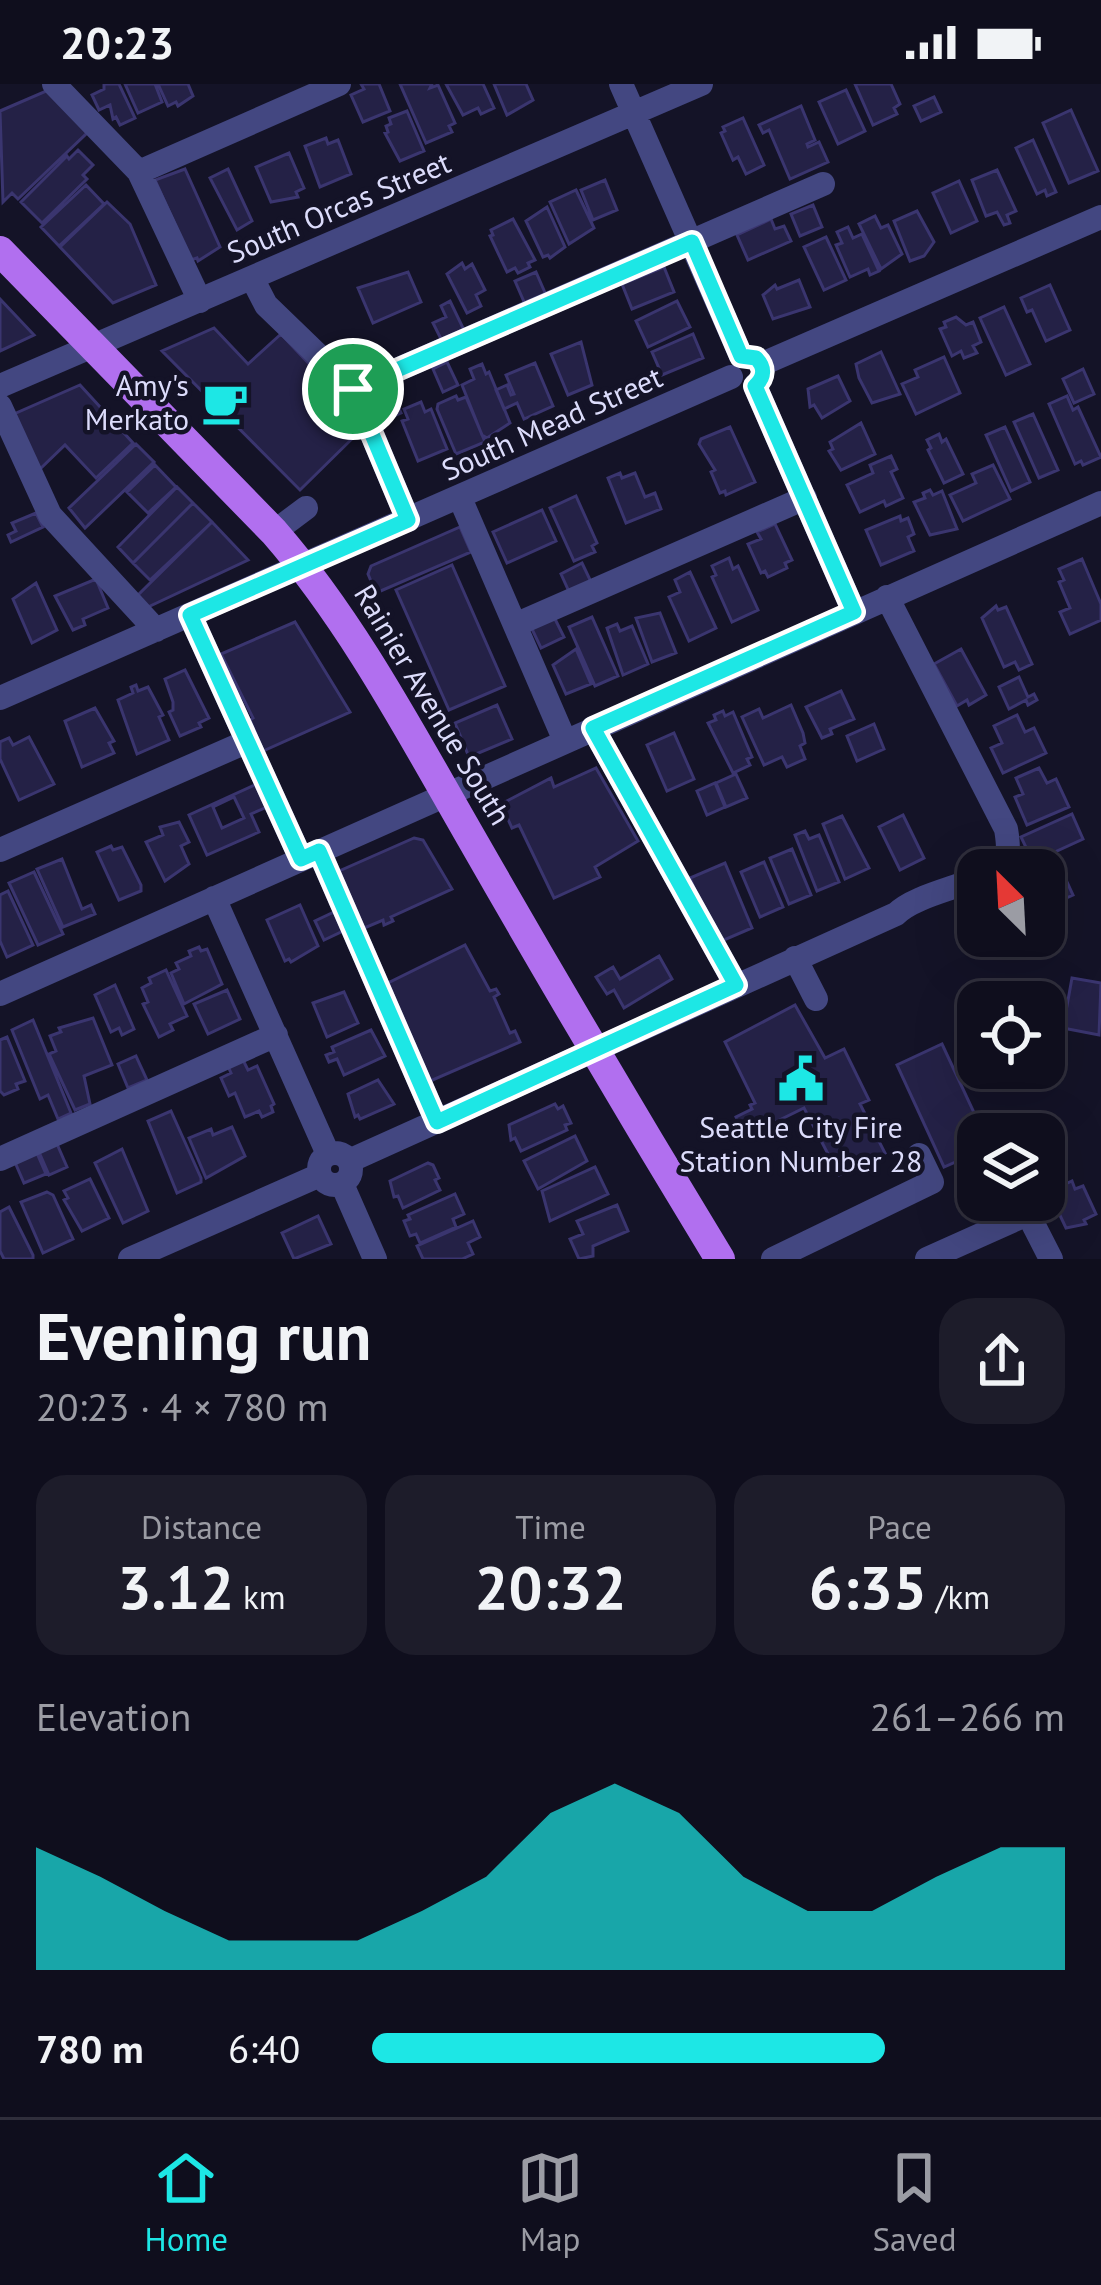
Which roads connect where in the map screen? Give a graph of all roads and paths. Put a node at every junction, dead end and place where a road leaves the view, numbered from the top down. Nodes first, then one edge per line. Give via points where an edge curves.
1 (54, 84) edge
2 (339, 84) edge
3 (622, 84) edge
4 (700, 84) edge
5 (634, 113) junction
6 (139, 172) junction
7 (823, 184) dead end
8 (1101, 217) edge
9 (692, 242) junction
10 (0, 251) edge
11 (252, 278) junction
12 (200, 301) junction
13 (94, 346) junction
14 (747, 371) junction
15 (0, 386) edge
16 (353, 389) junction
17 (0, 406) edge
18 (460, 498) junction
19 (805, 498) junction
20 (1101, 503) edge
21 (305, 508) dead end
22 (408, 520) junction
23 (274, 532) junction
24 (302, 566) junction
25 (887, 597) junction
26 (854, 612) junction
27 (190, 615) junction
28 (515, 625) junction
29 (156, 630) junction
30 (0, 698) edge
31 (593, 728) junction
32 (565, 741) junction
33 (246, 742) junction
34 (445, 794) junction
35 (317, 846) junction
36 (1009, 849) edge
37 (0, 850) edge
38 (957, 887) edge
39 (214, 898) junction
40 (796, 958) junction
41 (736, 985) junction
42 (0, 994) edge
43 (816, 999) dead end
44 (276, 1035) junction
45 (593, 1052) junction
46 (437, 1122) junction
47 (920, 1155) dead end
48 (0, 1160) edge
49 (335, 1169) junction
50 (130, 1259) edge
51 (375, 1259) edge
52 (720, 1259) edge
53 (773, 1259) edge
54 (927, 1259) edge
55 (1051, 1259) edge

1 - 6 street
2 - 6 street
3 - 5 street
4 - 5 street, South Orcas Street
5 - 9 street
5 - 11 street, South Orcas Street
6 - 12 street
7 - 9 street
8 - 14 street, South Mead Street
9 - 14 street
9 - 16 street
10 - 13 main road, Rainier Avenue South
11 - 12 street, South Orcas Street
11 - 16 street via 266,305
12 - 13 street, South Orcas Street
13 - 15 street, South Orcas Street
13 - 23 main road, Rainier Avenue South
14 - 18 street, South Mead Street
14 - 19 street
16 - 22 street
17 - 29 street via 50,515
18 - 22 street, South Mead Street
18 - 28 street
19 - 26 street
19 - 28 street
20 - 25 street
21 - 23 street
22 - 24 street, South Mead Street
23 - 24 main road, Rainier Avenue South
24 - 27 street, South Mead Street
24 - 34 main road, Rainier Avenue South
25 - 26 street
25 - 36 street via 1006,829
26 - 31 street
27 - 29 street, South Mead Street
27 - 33 street
28 - 32 street
29 - 30 street, South Mead Street
31 - 32 street
31 - 41 street
32 - 34 street
33 - 35 street
33 - 37 street
34 - 35 street via 366,819
34 - 45 main road, Rainier Avenue South
35 - 39 street
35 - 46 street
38 - 40 street via 935,897 931,908 896,914
39 - 42 street
39 - 44 street
40 - 41 street
40 - 43 street
41 - 45 street
44 - 48 street
44 - 49 street
45 - 46 street
45 - 52 main road, Rainier Avenue South
46 - 49 street
47 - 53 street via 932,1182
49 - 50 street
49 - 51 street
54 - 55 street via 1030,1216

